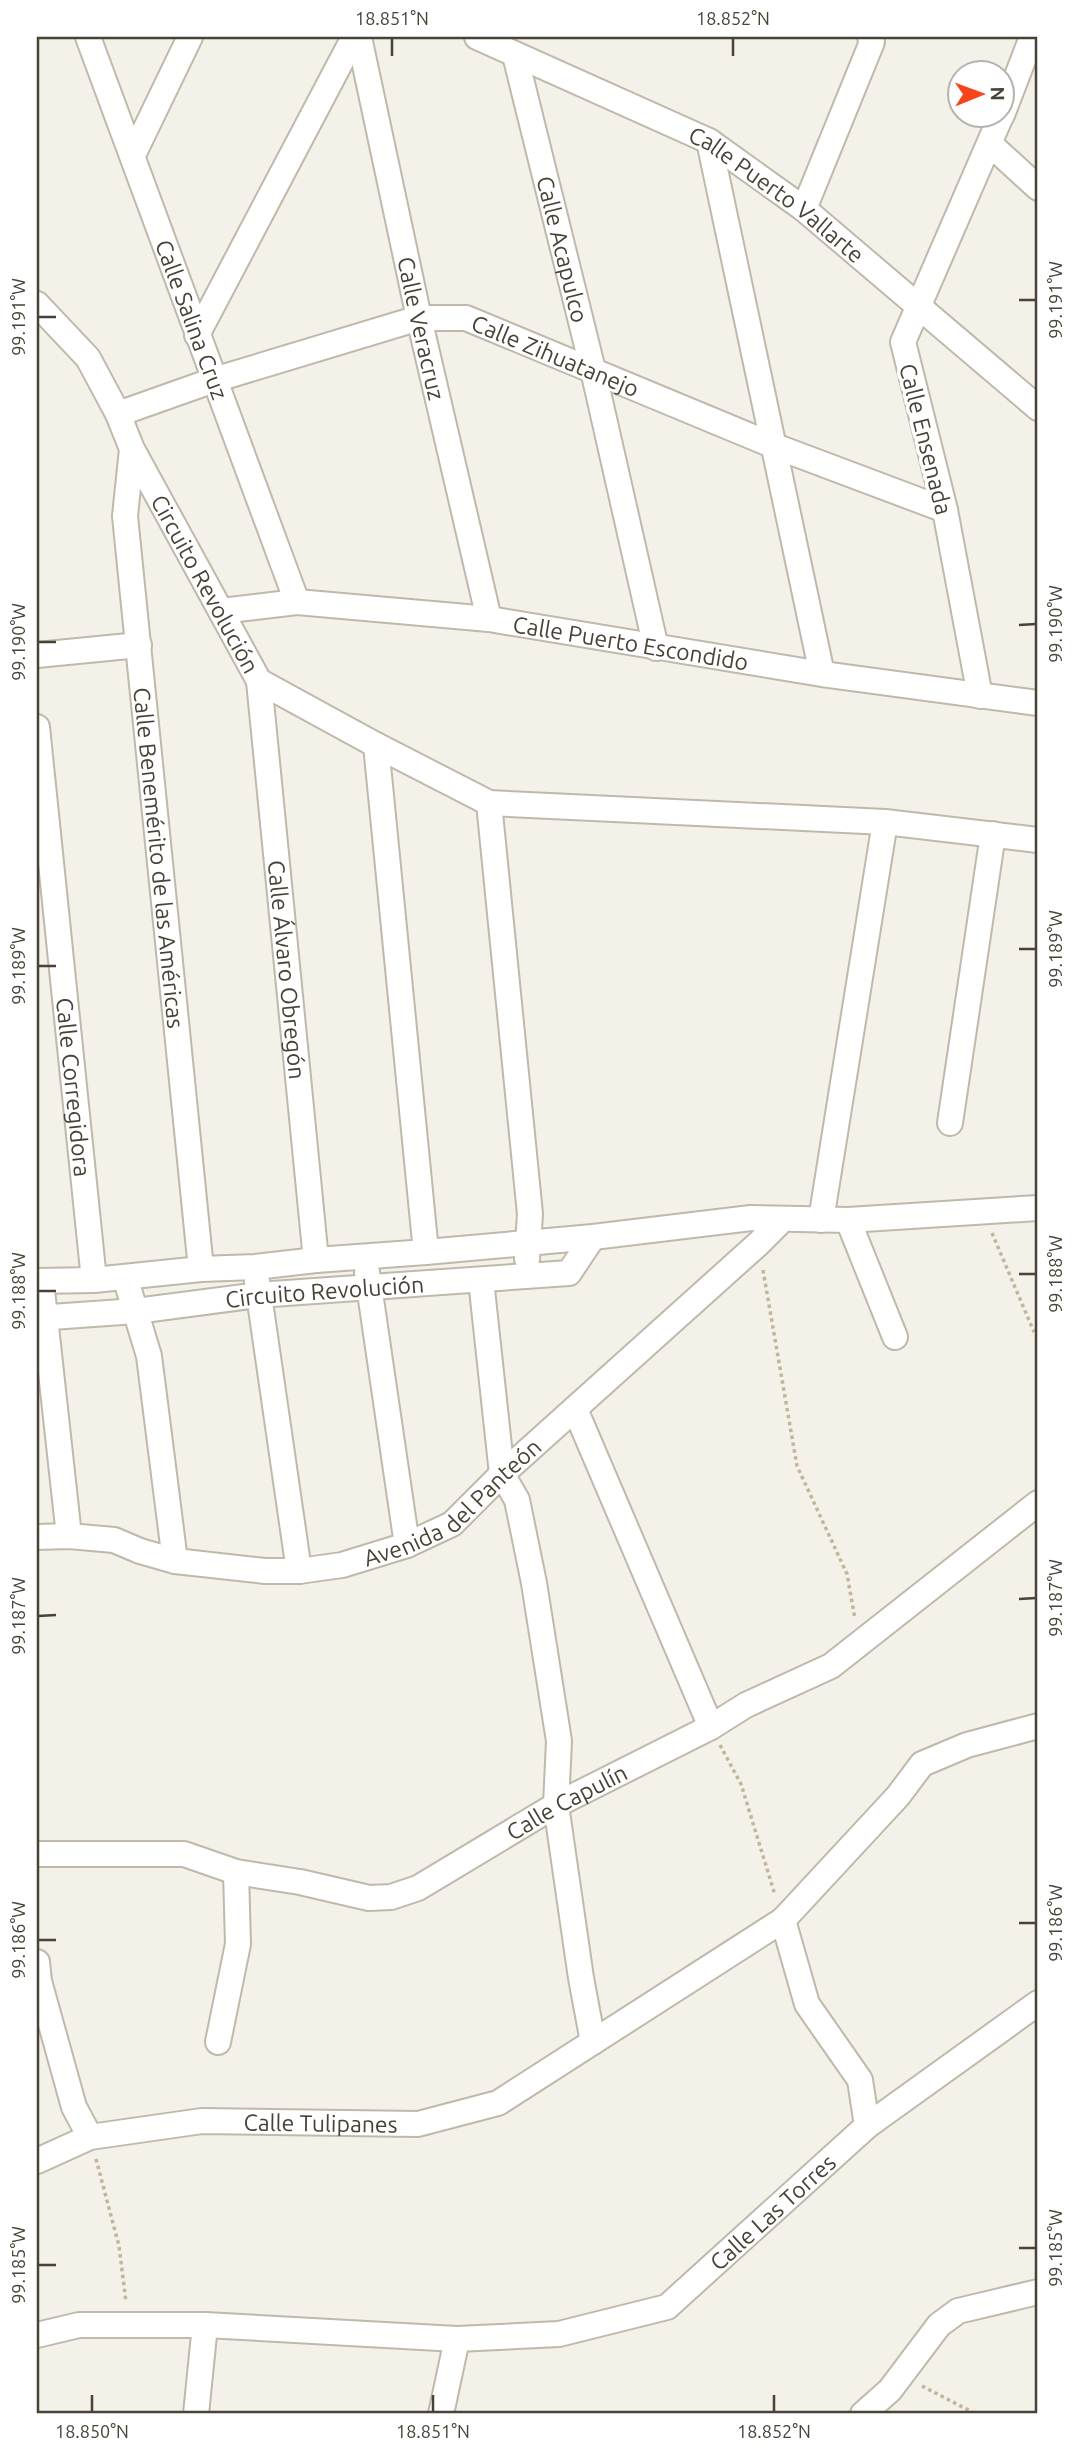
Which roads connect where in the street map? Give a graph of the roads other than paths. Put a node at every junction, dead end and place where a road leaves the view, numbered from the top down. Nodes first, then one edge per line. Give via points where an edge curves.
1 (88, 37) edge
2 (190, 37) edge
3 (357, 37) edge
4 (477, 37) edge
5 (870, 37) edge
6 (1032, 37) edge
7 (515, 55) junction
8 (1016, 77) edge
9 (995, 130) edge
10 (709, 141) junction
11 (990, 144) junction
12 (133, 155) junction
13 (1038, 188) edge
14 (804, 209) junction
15 (37, 304) edge
16 (917, 305) junction
17 (419, 318) junction
18 (197, 335) junction
19 (593, 370) junction
20 (214, 380) junction
21 (1038, 408) edge
22 (118, 414) junction
23 (772, 445) junction
24 (132, 449) junction
25 (945, 510) junction
26 (297, 602) junction
27 (221, 611) junction
28 (489, 619) junction
29 (139, 645) junction
30 (656, 648) junction
31 (37, 655) edge
32 (822, 674) junction
33 (259, 681) junction
34 (980, 696) junction
35 (1038, 703) edge
36 (37, 727) edge
37 (376, 745) junction
38 (489, 803) junction
39 (885, 822) junction
40 (993, 834) junction
41 (1038, 840) edge
42 (950, 1123) dead end
43 (1038, 1208) edge
44 (782, 1219) junction
45 (821, 1220) junction
46 (848, 1220) junction
47 (593, 1237) junction
48 (527, 1242) junction
49 (426, 1252) junction
50 (365, 1257) junction
51 (316, 1260) junction
52 (256, 1267) junction
53 (201, 1269) junction
54 (527, 1276) junction
55 (125, 1277) junction
56 (94, 1280) junction
57 (481, 1280) junction
58 (39, 1281) edge
59 (369, 1288) junction
60 (258, 1295) junction
61 (135, 1311) junction
62 (41, 1318) edge
63 (895, 1336) dead end
64 (575, 1409) junction
65 (502, 1474) junction
66 (1038, 1503) edge
67 (69, 1536) junction
68 (37, 1537) edge
69 (407, 1545) junction
70 (175, 1561) junction
71 (299, 1571) junction
72 (1038, 1726) edge
73 (710, 1727) junction
74 (556, 1805) junction
75 (37, 1854) edge
76 (236, 1872) junction
77 (783, 1920) junction
78 (37, 1962) edge
79 (1038, 2003) edge
80 (218, 2042) dead end
81 (593, 2042) junction
82 (867, 2126) junction
83 (90, 2137) junction
84 (37, 2161) edge
85 (1038, 2292) edge
86 (205, 2325) junction
87 (37, 2335) edge
88 (457, 2339) junction
89 (196, 2414) edge
90 (441, 2414) edge
91 (863, 2414) edge

1 - 12 street, Calle Salina Cruz
2 - 12 street
3 - 17 street, Calle Veracruz
3 - 18 street
4 - 7 street, Calle Puerto Vallarte
5 - 14 street via 872,42
6 - 8 street, Calle Ensenada
7 - 10 street, Calle Puerto Vallarte
7 - 19 street, Calle Acapulco
9 - 11 street, Calle Ensenada
10 - 14 street, Calle Puerto Vallarte
10 - 23 street
11 - 13 street
11 - 16 street, Calle Ensenada
12 - 18 street, Calle Salina Cruz
14 - 16 street, Calle Puerto Vallarte
15 - 22 street, Circuito Revolución via 88,358
16 - 21 street, Calle Puerto Vallarte
16 - 25 street, Calle Ensenada via 903,342
17 - 19 street, Calle Zihuatanejo via 466,318
17 - 20 street, Calle Zihuatanejo
17 - 28 street, Calle Veracruz
18 - 20 street, Calle Salina Cruz
19 - 23 street, Calle Zihuatanejo
19 - 30 street, Calle Acapulco
20 - 22 street, Calle Zihuatanejo
20 - 26 street, Calle Salina Cruz
22 - 24 street, Circuito Revolución
23 - 25 street, Calle Zihuatanejo
23 - 32 street
24 - 27 street, Circuito Revolución
24 - 29 street, Calle Benemérito de las Américas via 125,516
25 - 34 street, Calle Ensenada
26 - 27 street, Calle Puerto Escondido
26 - 28 street, Calle Puerto Escondido
27 - 33 street, Circuito Revolución
28 - 30 street, Calle Puerto Escondido
29 - 31 street
29 - 53 street, Calle Benemérito de las Américas
30 - 32 street, Calle Puerto Escondido
32 - 34 street, Calle Puerto Escondido
33 - 37 street, Circuito Revolución
33 - 51 street, Calle Álvaro Obregón
34 - 35 street, Calle Puerto Escondido
36 - 56 street, Calle Corregidora
37 - 38 street, Circuito Revolución
37 - 49 street
38 - 39 street
38 - 48 street via 530,1214
39 - 40 street
39 - 45 street
40 - 41 street
40 - 42 street
43 - 46 street, Circuito Revolución
44 - 45 street, Circuito Revolución
44 - 47 street, Circuito Revolución via 751,1218
44 - 64 street, Avenida del Panteón
45 - 46 street, Circuito Revolución
46 - 63 street
47 - 48 street, Circuito Revolución
47 - 54 street, Circuito Revolución via 569,1273
48 - 49 street, Circuito Revolución
48 - 54 street
49 - 50 street, Circuito Revolución
50 - 51 street, Circuito Revolución
50 - 59 street
51 - 52 street, Circuito Revolución
52 - 53 street, Circuito Revolución
52 - 60 street
53 - 55 street, Circuito Revolución
54 - 57 street, Circuito Revolución
55 - 56 street, Circuito Revolución
55 - 61 street
56 - 58 street, Circuito Revolución
57 - 59 street, Circuito Revolución
57 - 65 street
58 - 62 street
59 - 60 street, Circuito Revolución
59 - 69 street
60 - 61 street, Circuito Revolución
60 - 71 street
61 - 62 street, Circuito Revolución
61 - 70 street via 149,1356
62 - 67 street
64 - 65 street, Avenida del Panteón
64 - 73 street
65 - 69 street, Avenida del Panteón via 452,1524
65 - 74 street via 517,1500 534,1583 559,1741
66 - 73 street, Calle Capulín via 831,1666
67 - 68 street, Avenida del Panteón
67 - 70 street, Avenida del Panteón via 114,1540
69 - 71 street, Avenida del Panteón via 342,1565
70 - 71 street, Avenida del Panteón
72 - 77 street via 967,1745 922,1764
73 - 74 street, Calle Capulín
74 - 76 street, Calle Capulín via 418,1888 391,1897 369,1898
74 - 81 street
75 - 76 street, Calle Capulín via 184,1854
76 - 80 street via 238,1944
77 - 81 street
77 - 82 street via 807,2004 860,2080
78 - 83 street via 74,2107
79 - 82 street, Calle Las Torres
81 - 83 street, Calle Tulipanes via 498,2103 418,2124 202,2121
82 - 88 street, Calle Las Torres via 667,2307 559,2334
83 - 84 street, Calle Tulipanes
85 - 91 street via 958,2311 939,2325 890,2390
86 - 87 street, Calle Las Torres via 79,2325
86 - 88 street, Calle Las Torres
86 - 89 street
88 - 90 street

